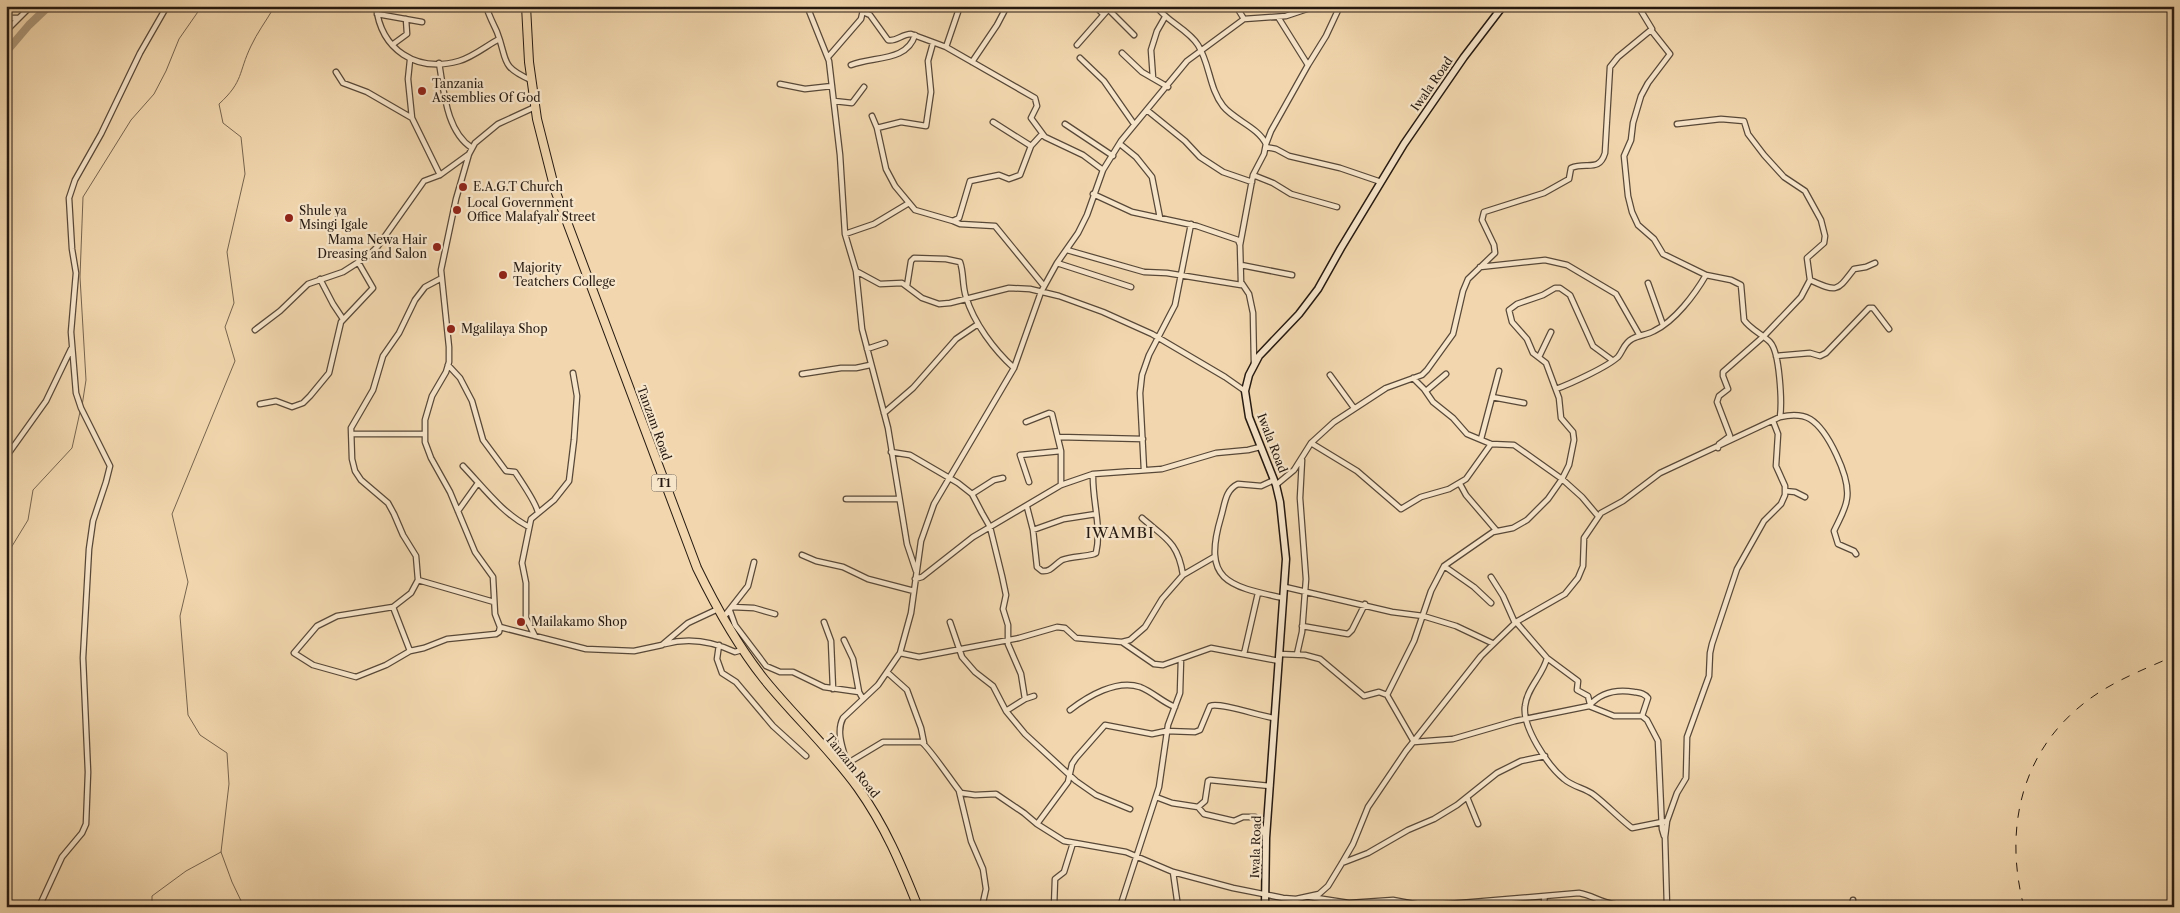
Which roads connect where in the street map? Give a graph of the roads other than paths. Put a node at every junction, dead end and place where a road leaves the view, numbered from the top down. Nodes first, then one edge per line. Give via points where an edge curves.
1 (31, 6) edge
2 (167, 6) edge
3 (376, 6) edge
4 (486, 6) edge
5 (526, 6) edge
6 (807, 6) edge
7 (864, 6) edge
8 (960, 6) edge
9 (1007, 6) edge
10 (1095, 6) edge
11 (1236, 6) edge
12 (1316, 6) edge
13 (1340, 6) edge
14 (1503, 6) edge
15 (1638, 6) edge
16 (1159, 8) edge
17 (1109, 9) edge
18 (864, 12) junction
19 (377, 14) junction
20 (1165, 17) junction
21 (1278, 17) junction
22 (6, 18) edge
23 (18, 18) junction
24 (406, 19) junction
25 (1244, 19) junction
26 (422, 22) dead end
27 (1650, 30) junction
28 (6, 31) edge
29 (1134, 35) dead end
30 (915, 36) junction
31 (499, 39) junction
32 (934, 43) junction
33 (392, 45) junction
34 (1077, 45) dead end
35 (946, 47) junction
36 (1201, 49) junction
37 (1122, 53) dead end
38 (828, 56) junction
39 (1080, 58) dead end
40 (410, 60) junction
41 (972, 62) junction
42 (439, 63) junction
43 (851, 65) dead end
44 (1308, 65) junction
45 (336, 72) dead end
46 (1153, 78) junction
47 (531, 80) junction
48 (780, 84) dead end
49 (832, 86) junction
50 (1168, 86) junction
51 (864, 87) dead end
52 (834, 101) junction
53 (535, 107) junction
54 (1148, 111) junction
55 (872, 116) dead end
56 (412, 118) junction
57 (993, 122) dead end
58 (1066, 124) dead end
59 (1134, 124) junction
60 (1677, 124) dead end
61 (877, 128) junction
62 (1042, 134) junction
63 (1120, 144) junction
64 (1266, 145) junction
65 (1031, 146) junction
66 (472, 148) junction
67 (469, 154) junction
68 (1112, 156) junction
69 (1103, 170) junction
70 (440, 175) junction
71 (1254, 175) junction
72 (1252, 182) junction
73 (1381, 182) junction
74 (1094, 194) junction
75 (909, 203) junction
76 (1337, 207) dead end
77 (1160, 218) junction
78 (954, 221) junction
79 (1191, 224) junction
80 (845, 234) junction
81 (1240, 246) junction
82 (1067, 250) junction
83 (358, 262) junction
84 (1057, 263) junction
85 (1875, 263) dead end
86 (1241, 265) junction
87 (1480, 267) junction
88 (856, 271) junction
89 (1292, 275) dead end
90 (1706, 275) junction
91 (1181, 277) junction
92 (320, 279) junction
93 (440, 279) junction
94 (1810, 280) junction
95 (1648, 283) dead end
96 (1242, 285) junction
97 (907, 286) junction
98 (1044, 286) junction
99 (1130, 287) dead end
100 (1042, 292) junction
101 (966, 299) junction
102 (343, 319) junction
103 (978, 324) junction
104 (1663, 325) junction
105 (1889, 329) dead end
106 (255, 330) dead end
107 (1551, 332) dead end
108 (1640, 336) junction
109 (1764, 336) junction
110 (1158, 337) junction
111 (885, 343) dead end
112 (71, 348) junction
113 (866, 349) junction
114 (1776, 356) junction
115 (1539, 357) junction
116 (1612, 360) junction
117 (870, 364) junction
118 (1254, 364) junction
119 (448, 365) junction
120 (1014, 368) junction
121 (1499, 371) dead end
122 (573, 374) dead end
123 (802, 374) dead end
124 (1446, 374) dead end
125 (1330, 375) dead end
126 (1413, 378) junction
127 (1556, 389) junction
128 (1245, 391) junction
129 (1426, 392) junction
130 (1492, 397) junction
131 (1524, 403) dead end
132 (260, 404) dead end
133 (1354, 408) junction
134 (884, 413) junction
135 (1780, 418) junction
136 (1773, 421) junction
137 (1026, 422) dead end
138 (352, 434) junction
139 (424, 434) junction
140 (1058, 436) junction
141 (1143, 439) junction
142 (1481, 439) junction
143 (1311, 443) junction
144 (1491, 444) junction
145 (1260, 447) junction
146 (1718, 448) junction
147 (1061, 451) junction
148 (890, 452) junction
149 (6, 457) edge
150 (1302, 458) junction
151 (463, 466) dead end
152 (1144, 470) junction
153 (1093, 474) junction
154 (949, 478) junction
155 (1003, 478) dead end
156 (1562, 479) junction
157 (1029, 482) dead end
158 (1275, 482) junction
159 (478, 483) junction
160 (1460, 484) junction
161 (1061, 485) junction
162 (1785, 491) junction
163 (972, 494) junction
164 (1805, 497) dead end
165 (846, 499) dead end
166 (899, 499) junction
167 (1027, 507) junction
168 (458, 511) junction
169 (538, 512) junction
170 (1096, 514) junction
171 (1598, 516) junction
172 (1142, 518) dead end
173 (529, 527) junction
174 (990, 527) junction
175 (1033, 530) junction
176 (1496, 530) junction
177 (802, 554) dead end
178 (1856, 554) dead end
179 (1214, 557) junction
180 (754, 562) dead end
181 (1444, 566) junction
182 (916, 572) junction
183 (1183, 575) junction
184 (1491, 577) dead end
185 (418, 580) junction
186 (915, 580) junction
187 (1285, 587) junction
188 (914, 591) junction
189 (1305, 591) junction
190 (1258, 593) junction
191 (1283, 598) junction
192 (494, 602) junction
193 (1491, 603) dead end
194 (1364, 604) junction
195 (393, 607) junction
196 (718, 609) junction
197 (731, 609) junction
198 (775, 614) dead end
199 (1423, 616) junction
200 (723, 618) junction
201 (824, 622) dead end
202 (950, 622) dead end
203 (1516, 622) junction
204 (1302, 626) junction
205 (500, 627) junction
206 (536, 636) junction
207 (1008, 639) junction
208 (844, 640) dead end
209 (1122, 642) junction
210 (1492, 643) junction
211 (662, 645) junction
212 (719, 645) junction
213 (742, 650) junction
214 (959, 650) junction
215 (410, 651) junction
216 (900, 653) junction
217 (1244, 654) junction
218 (1297, 654) junction
219 (1279, 657) junction
220 (1547, 658) junction
221 (1181, 659) junction
222 (888, 673) junction
223 (833, 689) junction
224 (859, 692) junction
225 (1387, 694) junction
226 (1034, 696) dead end
227 (863, 699) junction
228 (1025, 699) junction
229 (1590, 705) junction
230 (1175, 707) junction
231 (1070, 710) dead end
232 (1006, 711) junction
233 (1642, 716) junction
234 (1274, 718) junction
235 (1525, 719) junction
236 (1166, 731) junction
237 (1414, 742) junction
238 (924, 743) junction
239 (806, 756) dead end
240 (1544, 756) junction
241 (848, 763) junction
242 (1070, 776) junction
243 (851, 778) junction
244 (1270, 786) junction
245 (958, 789) junction
246 (1156, 797) junction
247 (1467, 797) junction
248 (1198, 807) junction
249 (1130, 809) dead end
250 (1665, 821) junction
251 (1037, 824) junction
252 (1478, 824) dead end
253 (1266, 838) junction
254 (1073, 843) junction
255 (1137, 856) junction
256 (1342, 863) junction
257 (1172, 872) junction
258 (1265, 895) junction
259 (1545, 896) junction
260 (1309, 897) junction
261 (1853, 900) dead end
262 (39, 907) edge
263 (918, 907) edge
264 (982, 907) edge
265 (1054, 907) edge
266 (1120, 907) edge
267 (1178, 907) edge
268 (1265, 907) edge
269 (1543, 907) edge
270 (1666, 907) edge
271 (1852, 907) edge

1 - 23 street
2 - 112 street via 69,194 76,281
3 - 19 street
4 - 31 street
5 - 47 highway, Tanzam Road / T1
6 - 38 street
7 - 18 street
8 - 35 street
9 - 41 street
10 - 17 street via 1102,13
11 - 25 street
12 - 21 street
13 - 44 street
14 - 73 street, Iwala Road via 1412,132
15 - 27 street via 1651,25
16 - 20 street
17 - 29 street
17 - 34 street
18 - 30 street via 870,15 888,40 906,34
18 - 38 street
19 - 24 street
19 - 33 street via 383,33
20 - 36 street via 1195,40
20 - 46 street via 1151,50
21 - 25 street
21 - 44 street
22 - 23 street
23 - 28 street
24 - 26 street
24 - 33 street via 407,34
25 - 36 street
27 - 87 street via 1610,67 1605,153 1601,162 1571,168 1568,180 1544,193 1484,212 1482,220 1496,251
27 - 90 street via 1670,54 1641,96 1633,123 1625,154 1630,205 1638,225 1654,239 1660,251
30 - 32 street
30 - 43 street via 910,47 902,52
31 - 42 street via 466,59
31 - 47 street via 508,66
32 - 35 street
32 - 61 street via 928,61 931,92 926,126 901,122
33 - 40 street
35 - 41 street
36 - 50 street
36 - 64 street via 1210,81 1222,104
37 - 46 street
38 - 49 street
39 - 59 street via 1104,81
40 - 42 street via 421,64
40 - 56 street via 408,79
41 - 62 street via 1035,98 1037,106 1031,118
42 - 66 street via 451,119
44 - 64 street
45 - 56 street via 343,83 367,92
46 - 50 street
47 - 53 highway, Tanzam Road / T1
48 - 49 street via 805,89
49 - 52 street
50 - 54 street
51 - 52 street via 852,103
52 - 80 street
53 - 66 street via 498,124
53 - 196 highway, Tanzam Road / T1 via 555,190 685,540
54 - 59 street
54 - 72 street via 1185,141 1196,155 1223,172
55 - 61 street
56 - 70 street
57 - 65 street
58 - 68 street
59 - 63 street
60 - 94 street via 1721,119 1744,121 1748,134 1764,155 1784,177 1805,192 1821,220 1825,238 1824,244 1807,258
61 - 75 street via 888,175
62 - 65 street
62 - 69 street via 1083,155
63 - 68 street
63 - 77 street via 1152,177
64 - 71 street
64 - 73 street via 1289,156
65 - 78 street via 1018,176 1009,179 997,175 970,182 959,218
66 - 67 street
67 - 70 street
67 - 93 street via 447,236
68 - 69 street
69 - 74 street
70 - 83 street via 424,181 378,246
71 - 72 street
71 - 76 street via 1291,194
72 - 81 street
73 - 118 street, Iwala Road via 1318,289
74 - 77 street via 1132,212
74 - 82 street via 1084,222
75 - 78 street via 920,212
75 - 80 street via 874,224
77 - 79 street
78 - 98 street via 995,226
79 - 81 street via 1233,237
79 - 91 street
80 - 88 street
81 - 86 street
82 - 84 street
82 - 91 street via 1144,272
83 - 92 street via 343,272
83 - 102 street via 372,288
84 - 98 street
84 - 99 street
85 - 94 street via 1854,269 1837,288
86 - 89 street
86 - 96 street
87 - 108 street via 1545,260 1567,264 1616,294
87 - 126 street via 1462,292 1453,334 1427,370
88 - 97 street via 880,284 898,282
88 - 113 street
90 - 104 street via 1690,300
90 - 109 street via 1740,284 1744,320
91 - 96 street
91 - 110 street via 1175,305
92 - 102 street
92 - 106 street via 308,284
93 - 119 street via 449,347
93 - 138 street via 425,287 415,300 383,356 375,384 352,425
94 - 109 street via 1801,296
95 - 104 street
96 - 118 street via 1249,294 1254,313
97 - 101 street via 934,303
97 - 101 street via 914,258 957,260 961,264
98 - 100 street
100 - 101 street via 1009,288
100 - 110 street via 1103,312
100 - 120 street
101 - 103 street
102 - 132 street via 330,373 306,400 292,408 275,401
103 - 120 street
103 - 134 street via 956,340 913,388
104 - 108 street
105 - 114 street via 1873,308 1869,308 1823,355 1810,352
107 - 115 street
108 - 116 street via 1628,341
109 - 114 street via 1773,345
109 - 146 street via 1723,372 1728,388 1717,402 1730,436 1718,444
110 - 128 street
110 - 141 street via 1145,365 1141,384
111 - 113 street
112 - 149 street via 46,401
112 - 262 street via 78,401 110,466 92,521 89,549 83,658 88,772 86,824 62,856
113 - 117 street
114 - 135 street via 1781,388
115 - 116 street via 1532,353 1529,342 1516,328 1508,312 1511,307 1557,287 1570,295 1594,346
115 - 127 street via 1546,363
116 - 127 street
117 - 123 street
117 - 134 street
118 - 128 street, Iwala Road
119 - 139 street via 432,396
119 - 169 street via 460,378 472,401 483,440 506,471 515,472
120 - 154 street
121 - 130 street
122 - 169 street via 577,396 569,481 554,500
124 - 129 street
125 - 133 street
126 - 129 street
126 - 133 street via 1386,388
127 - 156 street via 1560,416 1574,435 1569,465
128 - 145 street, Iwala Road via 1249,417
129 - 142 street via 1464,431
130 - 131 street
130 - 142 street
133 - 143 street
134 - 148 street
135 - 136 street
135 - 178 street via 1794,415 1810,419 1835,451 1848,496 1834,530 1835,536 1838,544
136 - 146 street
136 - 162 street via 1778,434 1776,466
137 - 140 street via 1051,413
138 - 139 street
138 - 185 street via 355,470 361,480 388,503 415,553
139 - 168 street via 431,458
140 - 141 street
140 - 147 street
141 - 152 street
142 - 144 street
143 - 150 street
143 - 160 street via 1357,471 1401,509 1421,497
144 - 156 street via 1514,445
144 - 160 street via 1471,475
145 - 152 street via 1216,453 1167,468
145 - 158 street, Iwala Road
146 - 171 street via 1660,473
147 - 157 street via 1020,455
147 - 161 street
148 - 154 street via 910,455
148 - 166 street
150 - 158 street via 1294,470
150 - 189 street via 1300,498
151 - 159 street
152 - 153 street
153 - 161 street
153 - 170 street
154 - 163 street
154 - 182 street via 928,520
155 - 163 street
156 - 171 street
156 - 176 street via 1527,520 1513,528
158 - 179 street via 1261,486 1238,484 1229,490 1214,537
158 - 187 street, Iwala Road via 1284,528
159 - 168 street
159 - 173 street via 512,516
160 - 176 street
161 - 167 street
162 - 164 street
162 - 250 street via 1781,504 1764,521 1737,569 1710,653 1709,676 1688,731 1686,778
163 - 174 street
165 - 166 street
166 - 182 street
167 - 174 street
167 - 175 street
168 - 192 street via 475,552 492,577
169 - 173 street
170 - 175 street via 1064,519
170 - 175 street via 1096,553 1061,561 1046,572 1037,567
171 - 203 street via 1584,538 1583,566 1578,578 1565,594
172 - 183 street via 1174,547
173 - 206 street via 522,566 526,583 526,618
174 - 186 street
174 - 207 street via 1006,592 1003,609
176 - 181 street
177 - 188 street via 816,561 843,566 868,579
179 - 183 street
179 - 190 street via 1224,578
180 - 197 street via 748,586
181 - 193 street
181 - 199 street
182 - 186 street
183 - 209 street via 1162,599 1145,627 1130,640
184 - 203 street
185 - 192 street
185 - 195 street via 411,593
186 - 188 street
187 - 189 street
187 - 191 street, Iwala Road
188 - 216 street
189 - 194 street
189 - 204 street
190 - 191 street
190 - 217 street
191 - 219 street, Iwala Road
192 - 205 street
194 - 199 street
194 - 204 street via 1348,634
195 - 215 street
195 - 215 street via 329,620 315,627 295,653 318,666 356,677
196 - 200 highway, Tanzam Road / T1
196 - 211 street via 688,623
197 - 198 street via 754,608
197 - 200 street
197 - 223 street via 735,626 763,664 774,670 793,672 817,685
199 - 210 street via 1456,626
199 - 225 street via 1411,649
200 - 213 highway, Tanzam Road / T1
201 - 223 street via 831,641
202 - 214 street
203 - 210 street
203 - 220 street
204 - 218 street
205 - 206 street
205 - 215 street via 496,634 451,638
206 - 211 street via 603,651 634,651
207 - 209 street via 1058,627 1065,628 1076,638
207 - 214 street
207 - 228 street via 1023,682
208 - 224 street
209 - 221 street via 1154,664 1163,665
210 - 237 street via 1436,710
211 - 212 street via 692,641
212 - 213 street via 735,652
212 - 239 street via 717,659 722,673 736,682 773,726
213 - 243 highway, Tanzam Road / T1
214 - 216 street via 918,657
214 - 232 street via 975,672 993,686
216 - 222 street
217 - 219 street
217 - 221 street via 1211,648
218 - 219 street
218 - 225 street via 1320,659 1362,696 1379,692
219 - 234 street, Iwala Road
220 - 229 street via 1578,681 1577,690 1588,696
220 - 235 street via 1526,697
221 - 230 street via 1180,692
222 - 227 street
222 - 238 street via 907,690
223 - 224 street
224 - 227 street
225 - 237 street
226 - 228 street
227 - 241 street via 840,725
228 - 232 street
229 - 233 street via 1614,716
229 - 233 street via 1616,690 1642,693 1648,698
229 - 235 street
230 - 231 street via 1133,686 1102,690
230 - 236 street
232 - 242 street via 1025,734
233 - 250 street via 1658,742
234 - 236 street via 1211,705 1198,731
234 - 244 street, Iwala Road
235 - 237 street via 1453,739
235 - 240 street
236 - 242 street via 1152,734 1106,725 1076,758
236 - 246 street
237 - 256 street via 1368,808
238 - 241 street via 883,742
238 - 245 street
240 - 247 street via 1521,761 1498,773
240 - 250 street via 1564,780 1588,791 1632,828
241 - 243 street
242 - 249 street via 1096,795
242 - 251 street
243 - 263 highway, Tanzam Road / T1 via 886,833 905,870
244 - 248 street via 1210,780 1205,801
244 - 253 street, Iwala Road
245 - 251 street via 964,794 1000,796
245 - 264 street via 971,842 983,869 986,889
246 - 248 street
246 - 255 street
247 - 252 street
247 - 256 street via 1434,819
248 - 253 street via 1204,814 1234,821 1254,817
250 - 270 street via 1662,830 1665,837
251 - 254 street
253 - 258 street, Iwala Road
254 - 255 street
254 - 265 street via 1064,872 1055,879
255 - 257 street
255 - 266 street
256 - 260 street via 1324,890
257 - 258 street
257 - 267 street
258 - 260 street via 1296,899
258 - 268 street, Iwala Road
259 - 260 street via 1425,906 1393,900 1349,903
259 - 269 street
259 - 270 street via 1579,893 1612,904
261 - 271 street

